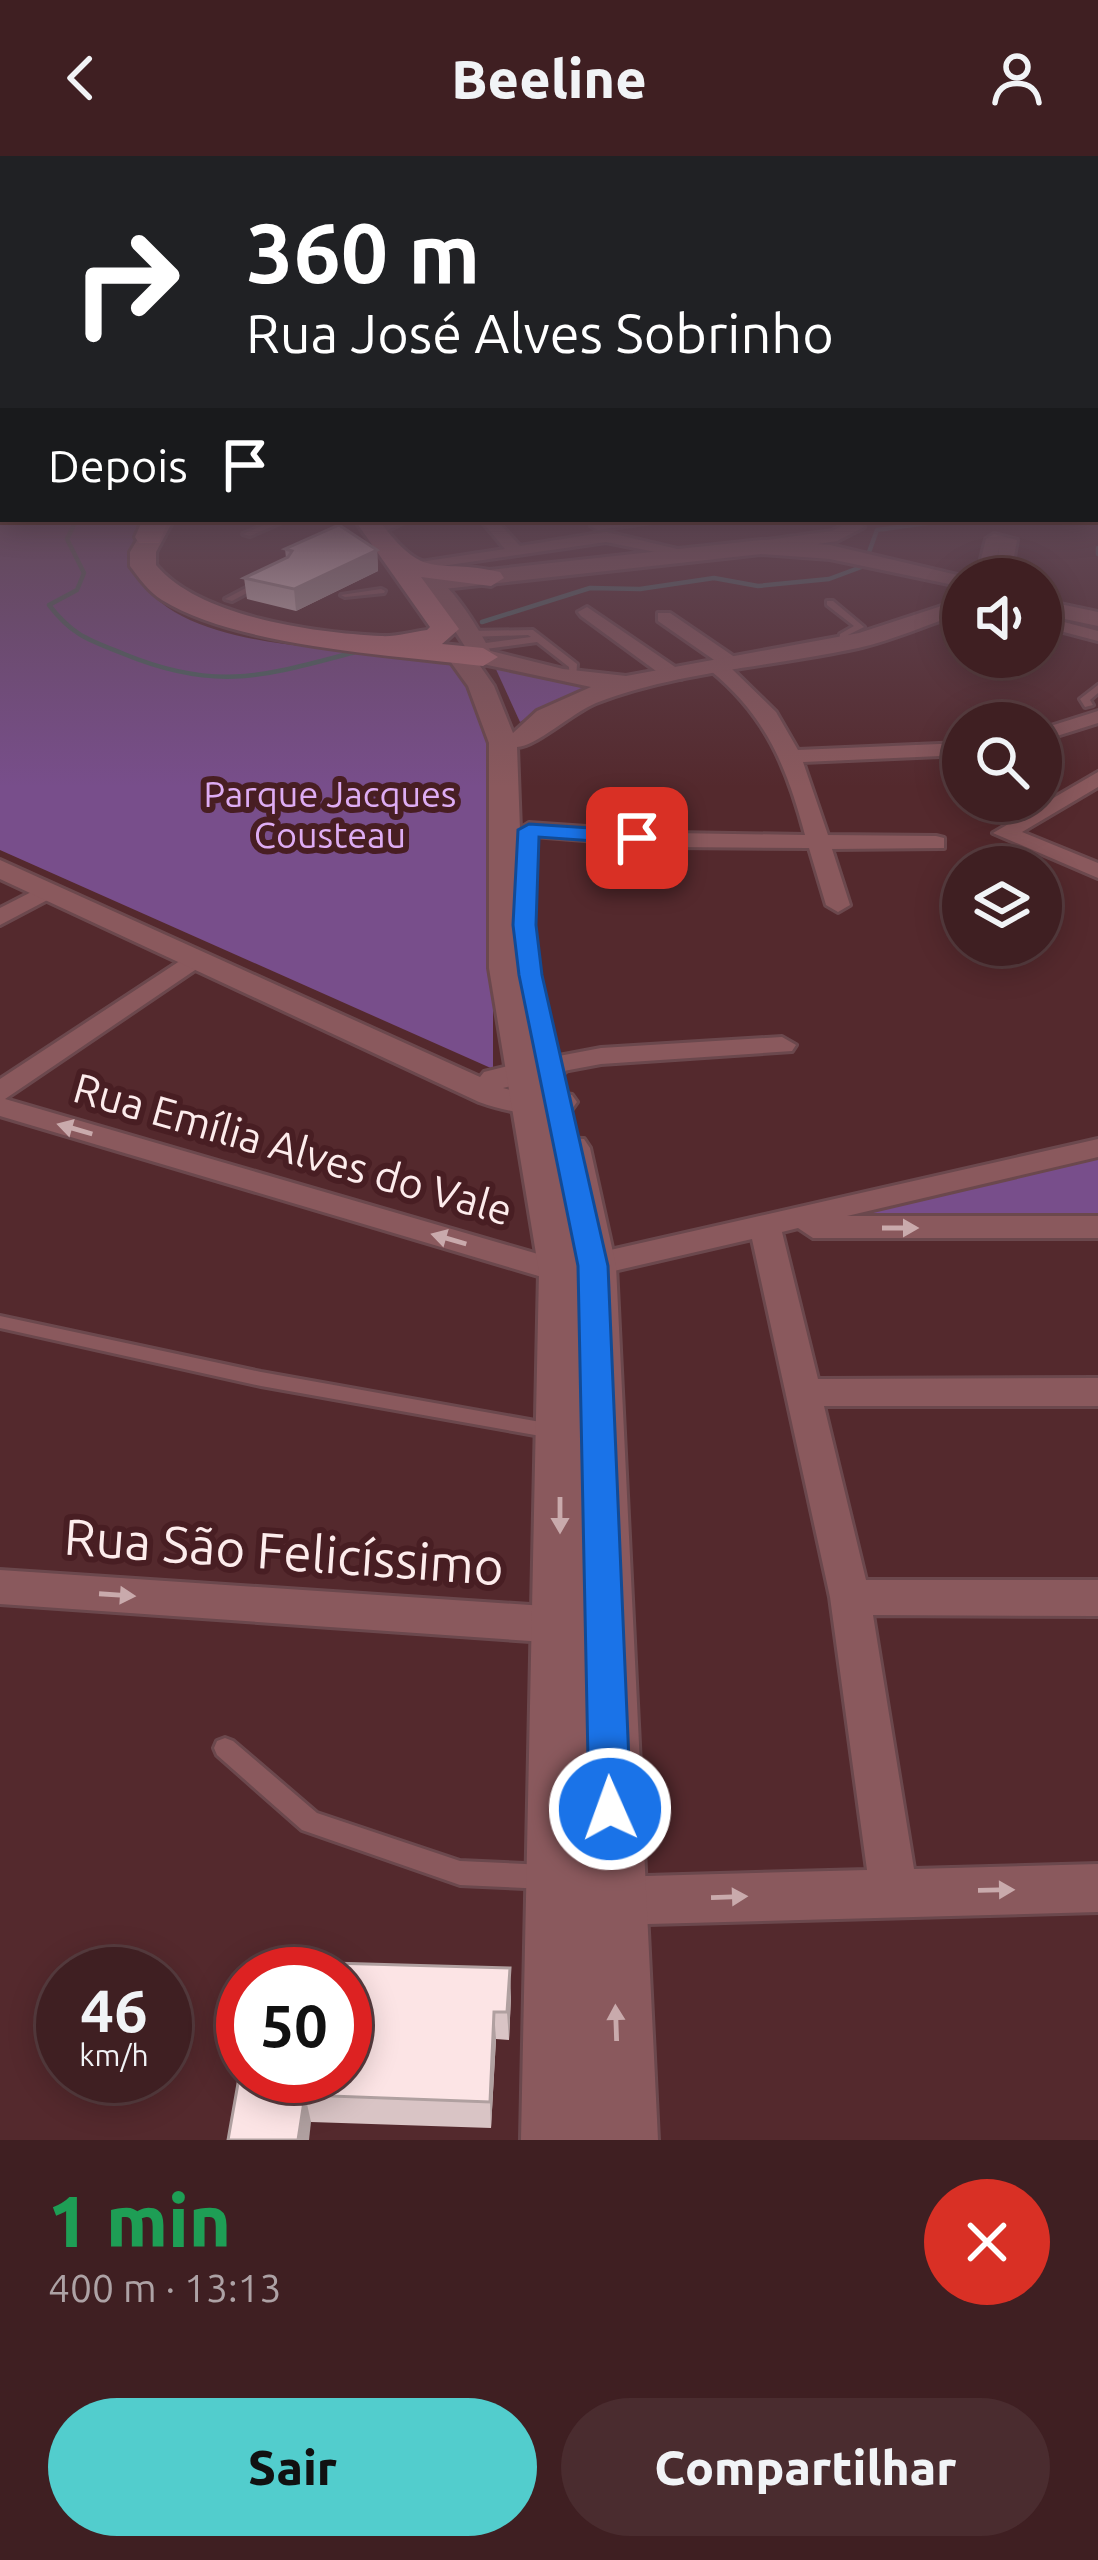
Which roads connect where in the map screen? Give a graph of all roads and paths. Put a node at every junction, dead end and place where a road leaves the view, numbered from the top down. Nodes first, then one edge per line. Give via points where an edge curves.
1 (186, 602) edge
2 (430, 602) edge
3 (436, 602) edge
4 (1063, 602) edge
5 (830, 603) dead end
6 (1098, 609) edge
7 (1062, 611) edge
8 (587, 612) dead end
9 (942, 616) edge
10 (664, 617) dead end
11 (942, 619) edge
12 (1098, 619) edge
13 (1062, 627) edge
14 (1098, 636) edge
15 (383, 644) junction
16 (843, 644) junction
17 (472, 648) junction
18 (726, 668) junction
19 (674, 675) junction
20 (574, 690) junction
21 (1095, 707) edge
22 (1062, 724) edge
23 (522, 740) junction
24 (942, 750) edge
25 (794, 755) junction
26 (1098, 778) edge
27 (1062, 787) edge
28 (1072, 791) junction
29 (1098, 801) edge
30 (529, 830) junction
31 (936, 842) dead end
32 (815, 843) junction
33 (0, 868) edge
34 (1098, 871) edge
35 (47, 891) junction
36 (838, 905) dead end
37 (0, 918) edge
38 (192, 961) junction
39 (782, 1045) dead end
40 (0, 1092) edge
41 (525, 1095) junction
42 (0, 1107) edge
43 (1098, 1148) edge
44 (774, 1224) junction
45 (1098, 1227) edge
46 (577, 1269) junction
47 (0, 1322) edge
48 (1098, 1392) edge
49 (803, 1394) junction
50 (561, 1432) junction
51 (0, 1587) edge
52 (850, 1597) junction
53 (1098, 1598) edge
54 (560, 1625) junction
55 (225, 1748) dead end
56 (1098, 1888) edge
57 (894, 1892) junction
58 (578, 1893) junction
59 (559, 2140) edge
60 (620, 2140) edge

1 - 15 main road
2 - 15 main road via 445,629
3 - 17 street
4 - 6 main road
5 - 16 lane via 860,627 844,634
7 - 12 main road
8 - 19 street
9 - 16 main road
10 - 18 street
11 - 18 main road via 889,644
13 - 14 street
15 - 17 main road
16 - 18 main road
17 - 20 main road
17 - 20 lane via 526,630 577,670
17 - 23 main road
17 - 41 main road via 503,743 507,968
18 - 19 main road
18 - 20 main road
18 - 25 street via 773,717
19 - 20 main road
20 - 23 main road
21 - 22 street
23 - 30 main road
24 - 25 street
25 - 32 street
26 - 28 street
27 - 28 street
28 - 29 street
28 - 34 street via 1004,833
30 - 32 street
30 - 41 main road
31 - 32 street
32 - 36 street
33 - 35 street
35 - 37 street
35 - 38 street
38 - 40 street
38 - 41 street
39 - 41 street via 601,1056
41 - 46 main road
46 -> 42 street, Rua Emília Alves do Vale
43 - 44 street
44 -> 45 street
44 - 46 street
44 - 49 street
46 - 50 main road
46 - 58 main road
47 - 50 lane
48 - 49 street
49 - 52 street
50 -> 54 main road
51 -> 54 street, Rua São Felicíssimo
52 - 53 street
52 - 57 street
54 - 58 main road
55 - 58 lane via 310,1822 460,1873
57 -> 56 street
58 -> 57 street
58 - 59 main road
60 -> 58 main road

